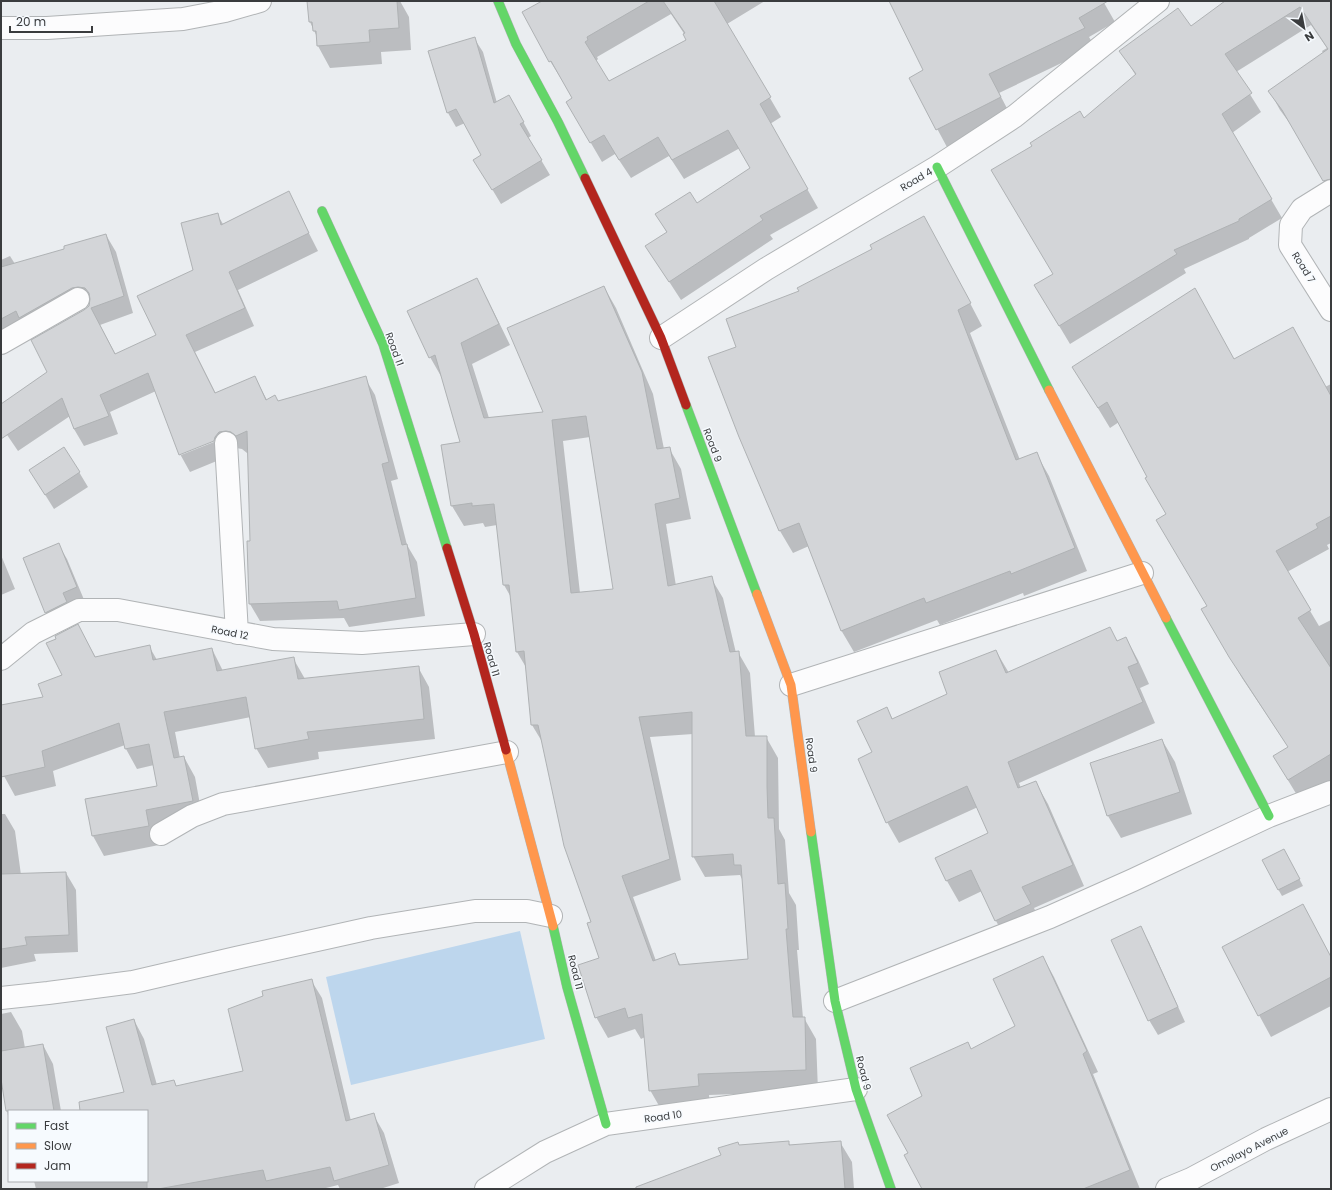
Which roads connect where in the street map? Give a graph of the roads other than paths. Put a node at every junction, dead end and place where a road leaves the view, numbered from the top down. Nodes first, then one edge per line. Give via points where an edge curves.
1 (260, 1) edge
2 (498, 1) edge
3 (1158, 1) edge
4 (1, 28) edge
5 (937, 167) junction
6 (1331, 191) edge
7 (322, 211) dead end
8 (78, 299) dead end
9 (1331, 310) edge
10 (661, 338) junction
11 (1, 343) edge
12 (226, 443) dead end
13 (1142, 574) junction
14 (237, 633) junction
15 (474, 634) junction
16 (1, 659) edge
17 (791, 685) junction
18 (507, 752) junction
19 (1331, 792) edge
20 (1269, 816) junction
21 (161, 834) dead end
22 (551, 916) junction
23 (1, 998) edge
24 (836, 1001) junction
25 (856, 1089) junction
26 (1331, 1109) edge
27 (606, 1124) junction
28 (486, 1189) edge
29 (890, 1189) edge
30 (1167, 1189) edge

1 - 4 street via 183,19 47,28
2 - 10 street, Road 9 via 516,44 558,122
3 - 5 street, Road 4 via 1015,116
5 - 10 street, Road 4 via 766,269
5 - 13 street
6 - 9 street, Road 7 via 1302,209 1291,225 1290,245
7 - 15 street, Road 11 via 383,344
8 - 11 street
10 - 17 street, Road 9
12 - 14 street
13 - 17 street
13 - 20 street
14 - 15 street, Road 12 via 272,639 362,643
14 - 16 street, Road 12 via 118,610 79,610 33,633
15 - 18 street, Road 11
17 - 24 street, Road 9
18 - 21 street via 223,804 192,816
18 - 22 street, Road 11
19 - 20 street
20 - 24 street via 1050,917
22 - 23 street via 527,912 475,911 371,928 133,982
22 - 27 street, Road 11 via 567,987
24 - 25 street, Road 9
25 - 27 street, Road 10
25 - 29 street, Road 9
26 - 30 street, Omolayo Avenue
27 - 28 street, Road 10 via 545,1152

